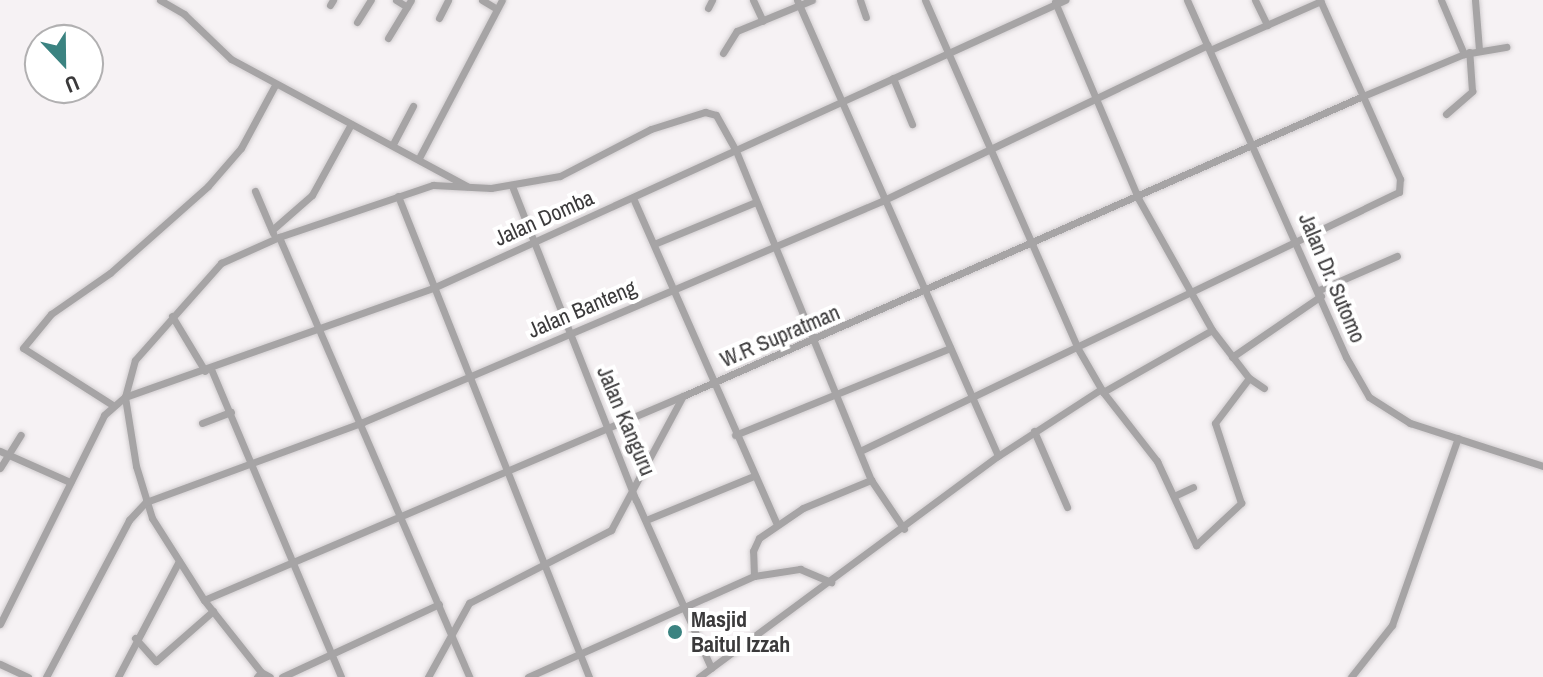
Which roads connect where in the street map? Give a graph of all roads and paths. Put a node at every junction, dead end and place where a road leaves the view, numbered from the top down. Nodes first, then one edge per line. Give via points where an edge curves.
1 (160, 0) edge
2 (371, 0) edge
3 (396, 0) edge
4 (448, 0) edge
5 (482, 0) edge
6 (502, 0) edge
7 (753, 0) edge
8 (812, 0) edge
9 (860, 0) edge
10 (925, 0) edge
11 (1065, 0) edge
12 (1187, 0) edge
13 (1255, 0) edge
14 (1321, 0) edge
15 (1441, 0) edge
16 (1475, 0) edge
17 (1055, 2) edge
18 (409, 3) edge
19 (798, 3) edge
20 (497, 9) junction
21 (866, 17) dead end
22 (439, 18) dead end
23 (763, 21) junction
24 (357, 22) dead end
25 (1267, 25) junction
26 (388, 38) dead end
27 (1506, 47) dead end
28 (1209, 48) junction
29 (1479, 50) junction
30 (723, 53) dead end
31 (948, 53) junction
32 (1466, 53) junction
33 (893, 78) junction
34 (275, 85) junction
35 (1363, 96) junction
36 (1096, 97) junction
37 (840, 105) junction
38 (413, 106) dead end
39 (1446, 114) dead end
40 (351, 124) junction
41 (912, 124) dead end
42 (393, 144) junction
43 (1255, 146) junction
44 (991, 149) junction
45 (736, 151) junction
46 (419, 158) junction
47 (512, 186) junction
48 (468, 187) junction
49 (255, 191) dead end
50 (398, 196) junction
51 (633, 198) junction
52 (1138, 198) junction
53 (882, 201) junction
54 (756, 202) junction
55 (275, 235) junction
56 (536, 241) junction
57 (1298, 243) junction
58 (654, 244) junction
59 (1029, 244) junction
60 (775, 247) junction
61 (1397, 256) dead end
62 (433, 288) junction
63 (674, 290) junction
64 (923, 292) junction
65 (1190, 293) junction
66 (1320, 293) junction
67 (172, 316) junction
68 (319, 329) junction
69 (1212, 330) junction
70 (571, 334) junction
71 (815, 342) junction
72 (1077, 347) junction
73 (950, 348) junction
74 (1232, 357) junction
75 (208, 370) junction
76 (466, 377) junction
77 (1249, 378) junction
78 (714, 384) junction
79 (1264, 388) dead end
80 (1102, 390) junction
81 (837, 392) junction
82 (970, 394) junction
83 (683, 396) junction
84 (125, 397) junction
85 (111, 404) junction
86 (231, 412) junction
87 (363, 422) junction
88 (202, 423) dead end
89 (605, 425) junction
90 (1034, 431) junction
91 (21, 435) dead end
92 (735, 435) junction
93 (1458, 438) junction
94 (860, 451) junction
95 (4, 453) edge
96 (998, 456) junction
97 (253, 461) junction
98 (1543, 466) edge
99 (0, 468) edge
100 (509, 470) junction
101 (754, 476) junction
102 (871, 480) junction
103 (70, 482) junction
104 (1193, 487) dead end
105 (636, 490) junction
106 (1174, 496) junction
107 (146, 502) junction
108 (1067, 507) dead end
109 (402, 514) junction
110 (646, 520) junction
111 (777, 524) junction
112 (904, 529) junction
113 (293, 559) junction
114 (179, 561) junction
115 (547, 564) junction
116 (754, 576) junction
117 (831, 582) junction
118 (204, 600) junction
119 (439, 604) junction
120 (684, 607) junction
121 (213, 611) junction
122 (0, 624) edge
123 (452, 633) junction
124 (135, 638) junction
125 (332, 654) junction
126 (579, 655) junction
127 (0, 664) edge
128 (711, 668) junction
129 (259, 674) edge
130 (28, 677) edge
131 (46, 677) edge
132 (118, 677) edge
133 (270, 677) edge
134 (282, 677) edge
135 (341, 677) edge
136 (428, 677) edge
137 (469, 677) edge
138 (528, 677) edge
139 (589, 677) edge
140 (699, 677) edge
141 (1351, 677) edge

1 - 34 street via 184,14 224,55
2 - 24 street
3 - 18 street
4 - 22 street
5 - 20 street
6 - 20 street
7 - 23 street
8 - 19 street
9 - 21 street
10 - 31 street
11 - 17 street, Jalan Domba
12 - 28 street, Jalan Dr. Sutomo
13 - 25 street
14 - 25 street, Jalan Banteng
14 - 35 street
15 - 32 street
16 - 29 street
17 - 31 street, Jalan Domba
17 - 36 street
18 - 26 street
19 - 23 street
19 - 37 street
20 - 46 street
23 - 30 street via 737,31
25 - 28 street, Jalan Banteng
27 - 29 street, W.R Supratman
28 - 36 street, Jalan Banteng
28 - 43 street, Jalan Dr. Sutomo
29 - 32 street, W.R Supratman
31 - 33 street, Jalan Domba
31 - 44 street
32 - 35 street, W.R Supratman
32 - 39 street via 1472,91
33 - 37 street, Jalan Domba
33 - 41 street
34 - 40 street
34 - 85 street via 241,148 208,186 110,273 51,314 29,352
35 - 43 street, W.R Supratman
35 - 57 street via 1401,184 1388,200
36 - 44 street, Jalan Banteng
36 - 52 street
37 - 45 street, Jalan Domba
37 - 53 street
38 - 42 street
40 - 42 street
40 - 55 street via 312,195
42 - 46 street
43 - 52 street, W.R Supratman
43 - 57 street, Jalan Dr. Sutomo
44 - 53 street, Jalan Banteng
44 - 59 street
45 - 47 street via 716,115 705,112 651,129 571,171
45 - 51 street, Jalan Domba
45 - 54 street
46 - 48 street
47 - 48 street
47 - 56 street, Jalan Kanguru
48 - 50 street via 433,185
49 - 55 street
50 - 55 street
50 - 62 street
51 - 56 street, Jalan Domba
51 - 58 street
52 - 59 street, W.R Supratman
52 - 65 street
53 - 60 street, Jalan Banteng
53 - 64 street
54 - 58 street
54 - 60 street
55 - 67 street via 221,263
55 - 68 street
56 - 62 street, Jalan Domba
56 - 70 street, Jalan Kanguru
57 - 65 street
57 - 66 street, Jalan Dr. Sutomo
58 - 63 street
59 - 64 street, W.R Supratman
59 - 72 street
60 - 63 street, Jalan Banteng
60 - 71 street
61 - 66 street
62 - 68 street, Jalan Domba
62 - 76 street
63 - 70 street, Jalan Banteng
63 - 78 street
64 - 71 street, W.R Supratman
64 - 73 street
65 - 69 street
65 - 72 street
66 - 74 street
66 - 93 street, Jalan Dr. Sutomo via 1369,397 1410,423
67 - 75 street
67 - 84 street via 135,360
68 - 75 street, Jalan Domba
68 - 87 street
69 - 74 street
69 - 80 street
70 - 76 street, Jalan Banteng
70 - 89 street, Jalan Kanguru
71 - 78 street, W.R Supratman
71 - 81 street
72 - 80 street
72 - 82 street
73 - 81 street
73 - 82 street
74 - 77 street
75 - 84 street, Jalan Domba
75 - 86 street
76 - 87 street, Jalan Banteng
76 - 100 street
77 - 79 street
77 - 106 street via 1215,423 1241,499 1238,509 1196,545
78 - 83 street, W.R Supratman
78 - 92 street
80 - 90 street
80 - 106 street via 1149,447
81 - 92 street
81 - 94 street
82 - 94 street
82 - 96 street
83 - 89 street, W.R Supratman
83 - 105 street
84 - 85 street, Jalan Domba
84 - 107 street
85 - 103 street
86 - 88 street
86 - 97 street
87 - 97 street, Jalan Banteng
87 - 109 street
89 - 100 street, W.R Supratman
89 - 105 street, Jalan Kanguru
90 - 96 street
90 - 108 street
91 - 95 street
92 - 101 street
93 - 98 street, Jalan Dr. Sutomo
93 - 141 street via 1392,625
94 - 102 street
95 - 99 street
95 - 103 street
96 - 112 street
97 - 107 street, Jalan Banteng
97 - 113 street
100 - 109 street, W.R Supratman
100 - 115 street
101 - 110 street
101 - 111 street
102 - 111 street via 852,484
102 - 112 street
103 - 122 street
104 - 106 street
105 - 110 street, Jalan Kanguru
105 - 115 street via 611,530
107 - 114 street
107 - 131 street via 129,520
109 - 113 street, W.R Supratman
109 - 119 street
110 - 120 street, Jalan Kanguru
111 - 116 street via 755,544
112 - 117 street
113 - 118 street, W.R Supratman
113 - 125 street
114 - 118 street
114 - 124 street
115 - 123 street via 469,603
115 - 126 street
116 - 117 street via 800,569
116 - 120 street
117 - 128 street
118 - 121 street
119 - 123 street
119 - 125 street
120 - 126 street
120 - 128 street, Jalan Kanguru
121 - 124 street via 156,661
121 - 129 street
123 - 136 street
123 - 137 street
124 - 132 street
125 - 134 street
125 - 135 street
126 - 138 street
126 - 139 street
127 - 130 street
128 - 140 street
129 - 133 street

